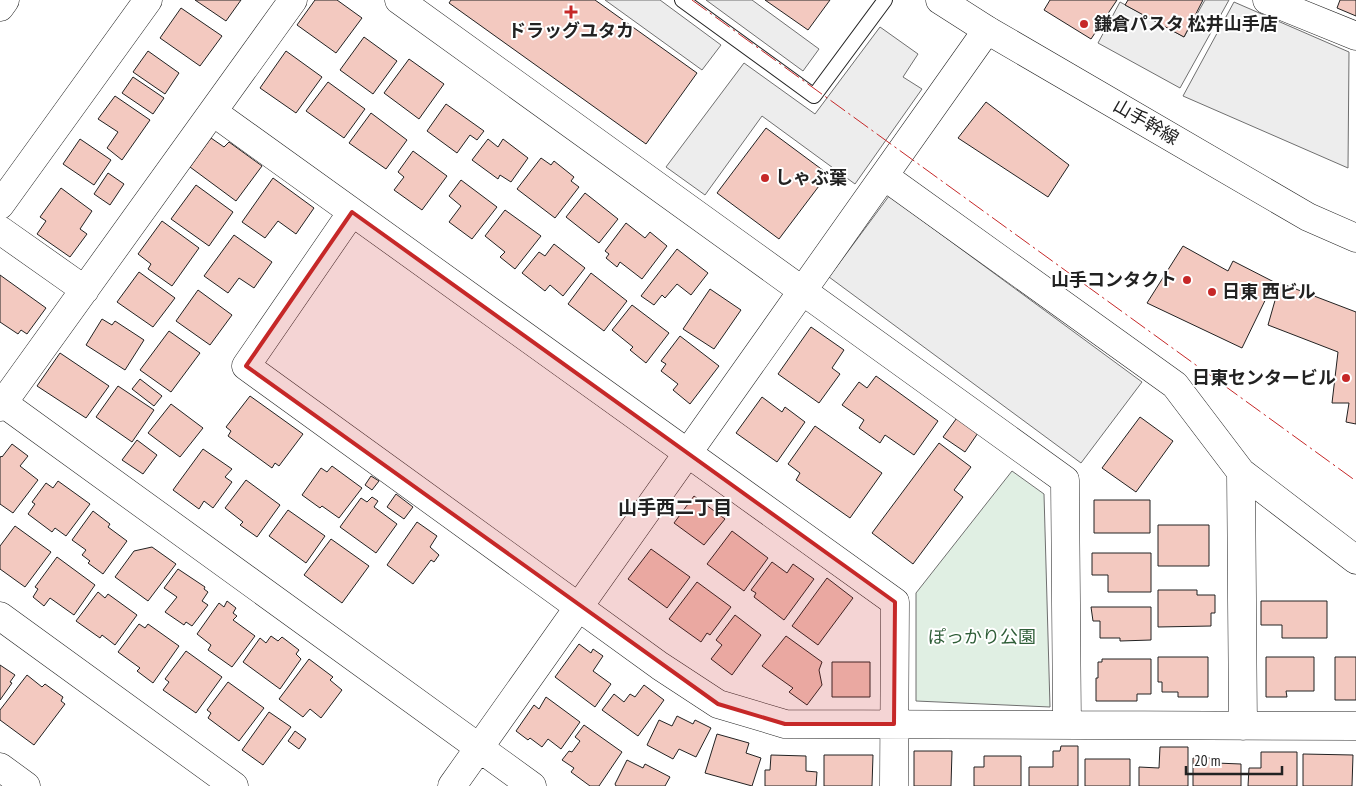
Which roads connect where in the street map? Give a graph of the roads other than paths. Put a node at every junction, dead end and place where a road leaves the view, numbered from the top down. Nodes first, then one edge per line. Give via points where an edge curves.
1 (5, 0) edge
2 (148, 0) edge
3 (293, 0) edge
4 (399, 0) edge
5 (682, 0) edge
6 (885, 0) edge
7 (940, 0) edge
8 (1267, 0) edge
9 (0, 6) edge
10 (987, 30) junction
11 (1356, 36) edge
12 (213, 112) junction
13 (884, 176) junction
14 (0, 205) edge
15 (352, 212) junction
16 (0, 230) edge
17 (1356, 238) edge
18 (85, 290) junction
19 (803, 290) junction
20 (1, 405) edge
21 (687, 453) junction
22 (1241, 472) junction
23 (1356, 560) edge
24 (579, 607) junction
25 (0, 616) edge
26 (894, 724) junction
27 (1067, 725) junction
28 (1243, 726) junction
29 (1356, 726) edge
30 (479, 748) junction
31 (0, 767) edge
32 (26, 786) edge
33 (234, 786) edge
34 (452, 786) edge
35 (532, 786) edge
36 (894, 786) edge

1 - 9 street
2 - 14 street
3 - 12 street
4 - 19 street
5 - 6 lane via 814,96
7 - 10 street, 山手幹線
8 - 11 street
10 - 13 street
10 - 17 street, 山手幹線 via 1308,216
12 - 15 street
12 - 18 street
13 - 19 street
13 - 22 street via 1175,385
15 - 21 street
15 - 24 street via 246,366
16 - 18 street
18 - 20 street
19 - 21 street
19 - 27 street via 1065,480
20 - 30 street
21 - 24 street
21 - 26 street via 895,602
22 - 23 street
22 - 28 street
24 - 26 street via 718,704 785,724
24 - 30 street
25 - 33 street
26 - 27 street
26 - 36 street
27 - 28 street
28 - 29 street
30 - 34 street
30 - 35 street
31 - 32 street

